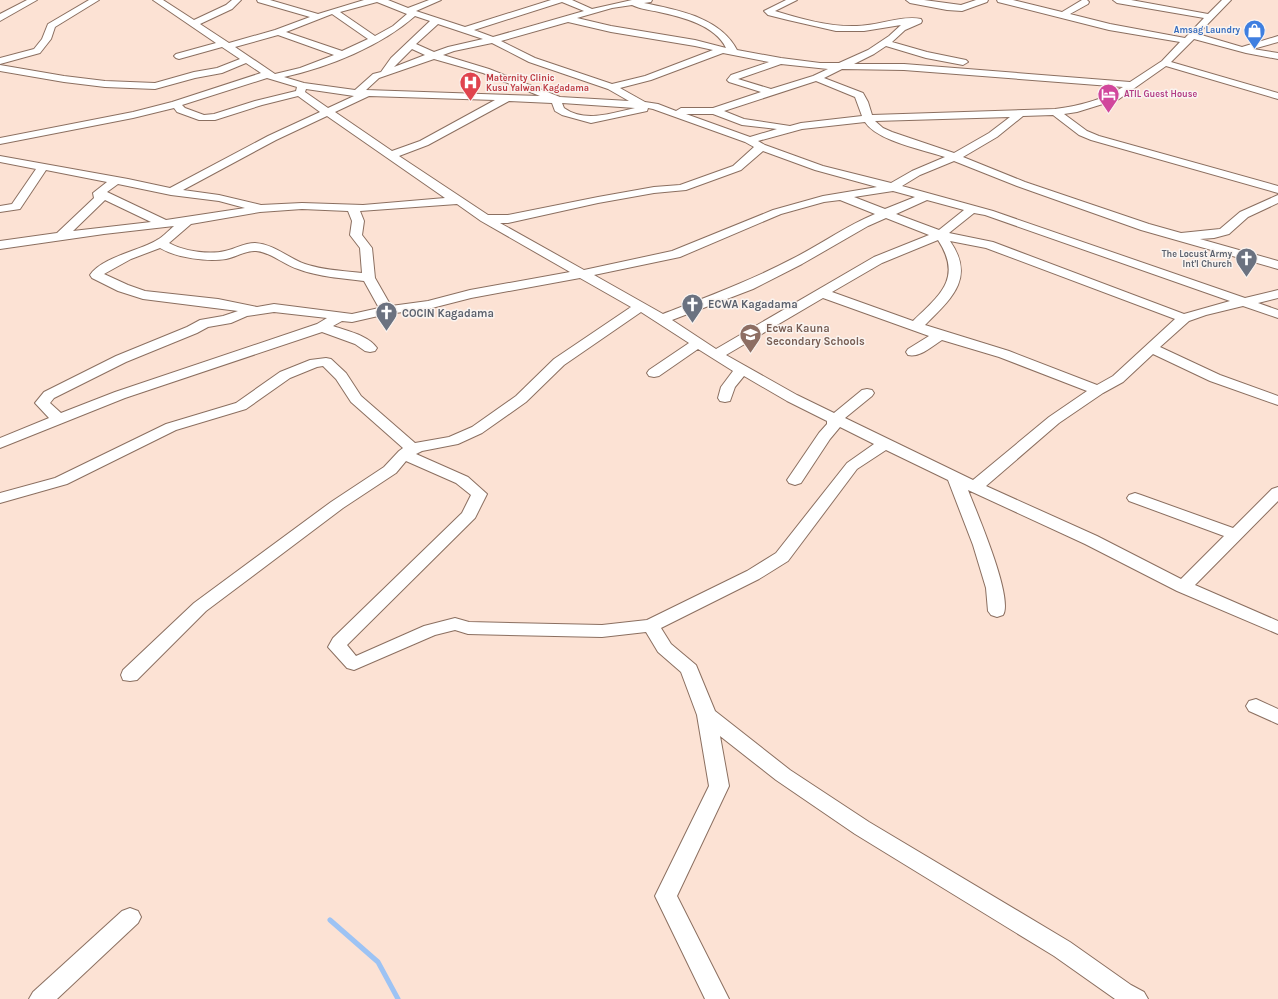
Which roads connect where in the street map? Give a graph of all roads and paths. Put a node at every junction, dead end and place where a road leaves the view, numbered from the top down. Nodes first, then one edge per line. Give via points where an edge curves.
1 (33, 0) edge
2 (95, 0) edge
3 (157, 0) edge
4 (237, 0) edge
5 (261, 0) edge
6 (374, 0) edge
7 (380, 0) edge
8 (437, 0) edge
9 (560, 0) edge
10 (565, 0) edge
11 (620, 0) edge
12 (648, 0) edge
13 (794, 0) edge
14 (984, 0) edge
15 (1000, 0) edge
16 (1117, 0) edge
17 (1227, 0) edge
18 (1086, 2) dead end
19 (631, 4) junction
20 (915, 9) edge
21 (333, 11) junction
22 (410, 12) junction
23 (593, 12) junction
24 (1064, 14) junction
25 (320, 17) junction
26 (1211, 17) junction
27 (0, 18) edge
28 (568, 18) junction
29 (437, 20) junction
30 (193, 24) junction
31 (466, 30) junction
32 (278, 32) junction
33 (1190, 38) junction
34 (1278, 39) edge
35 (375, 40) junction
36 (493, 40) junction
37 (884, 43) junction
38 (411, 45) junction
39 (225, 46) junction
40 (1244, 49) junction
41 (722, 50) junction
42 (733, 52) junction
43 (341, 54) junction
44 (432, 55) junction
45 (179, 56) dead end
46 (1278, 56) edge
47 (246, 60) junction
48 (0, 61) edge
49 (781, 61) junction
50 (963, 62) dead end
51 (1165, 63) junction
52 (842, 67) junction
53 (0, 68) edge
54 (384, 74) junction
55 (271, 75) junction
56 (816, 78) junction
57 (1130, 85) junction
58 (611, 87) junction
59 (302, 90) junction
60 (369, 92) junction
61 (770, 92) junction
62 (357, 93) junction
63 (1278, 96) edge
64 (506, 98) junction
65 (556, 100) junction
66 (176, 104) junction
67 (642, 105) junction
68 (654, 106) junction
69 (671, 111) junction
70 (714, 111) junction
71 (1055, 112) junction
72 (328, 113) junction
73 (1019, 114) junction
74 (869, 118) junction
75 (708, 125) junction
76 (792, 128) junction
77 (749, 140) junction
78 (0, 141) edge
79 (761, 147) junction
80 (391, 155) junction
81 (955, 157) junction
82 (0, 159) edge
83 (43, 166) junction
84 (116, 180) junction
85 (891, 188) junction
86 (1278, 190) edge
87 (171, 192) junction
88 (99, 193) junction
89 (842, 196) junction
90 (924, 197) junction
91 (1278, 198) edge
92 (459, 200) junction
93 (0, 208) edge
94 (260, 208) junction
95 (354, 208) junction
96 (973, 208) junction
97 (886, 213) junction
98 (485, 219) junction
99 (186, 222) junction
100 (164, 223) junction
101 (940, 235) junction
102 (61, 236) junction
103 (1177, 237) junction
104 (161, 243) junction
105 (0, 245) edge
106 (1278, 265) edge
107 (582, 274) junction
108 (369, 278) junction
109 (822, 293) junction
110 (1278, 294) edge
111 (1243, 301) junction
112 (641, 306) junction
113 (258, 310) junction
114 (387, 310) junction
115 (1278, 314) edge
116 (339, 317) junction
117 (1184, 318) junction
118 (662, 319) junction
119 (916, 326) junction
120 (322, 327) junction
121 (940, 335) junction
122 (699, 343) junction
123 (370, 348) dead end
124 (1150, 348) junction
125 (913, 352) dead end
126 (716, 355) junction
127 (742, 369) junction
128 (654, 373) dead end
129 (1098, 390) junction
130 (867, 393) dead end
131 (725, 398) dead end
132 (1278, 401) edge
133 (59, 419) junction
134 (835, 419) junction
135 (0, 443) edge
136 (886, 443) junction
137 (409, 452) junction
138 (955, 477) junction
139 (795, 480) dead end
140 (975, 487) junction
141 (1278, 492) edge
142 (0, 498) edge
143 (1135, 498) dead end
144 (1236, 535) junction
145 (1183, 587) junction
146 (997, 611) dead end
147 (1275, 621) edge
148 (651, 626) junction
149 (130, 675) dead end
150 (1256, 706) dead end
151 (706, 715) junction
152 (1278, 717) edge
153 (130, 917) dead end
154 (41, 999) edge
155 (717, 999) edge
156 (1136, 999) edge

1 - 27 street
2 - 48 street via 51,26 46,40 37,51
3 - 30 street
4 - 30 street via 229,7
5 - 25 street
6 - 21 street
7 - 22 street
8 - 22 street
9 - 31 street
10 - 23 street
11 - 19 street
12 - 19 street
13 - 20 street via 768,11 793,19 859,29 897,22
14 - 20 street via 962,8
15 - 24 street
16 - 26 street
17 - 26 street
18 - 24 street
19 - 23 street via 611,6
19 - 42 street via 692,19 714,28 732,46
20 - 37 street via 902,28
21 - 25 street
21 - 35 street
22 - 29 street
22 - 35 street via 402,24
23 - 28 street
24 - 33 street via 1108,27
25 - 32 street
26 - 33 street
28 - 36 street
28 - 41 street via 611,29
29 - 31 street
29 - 38 street
30 - 39 street
31 - 36 street
32 - 39 street
32 - 43 street
33 - 40 street via 1220,42
33 - 51 street
34 - 40 street
35 - 43 street
36 - 44 street via 451,48
36 - 58 street via 532,60
37 - 50 street
37 - 52 street
38 - 44 street
38 - 54 street via 394,60
39 - 45 street
39 - 47 street
40 - 46 street
41 - 42 street
41 - 58 street via 648,78
42 - 49 street
43 - 55 street via 303,70
44 - 54 street
44 - 65 street via 486,71
47 - 53 street via 219,71 155,86 78,81
47 - 55 street
49 - 52 street
49 - 61 street via 734,77 732,80
51 - 57 street
51 - 63 street
52 - 56 street
52 - 57 street via 904,67
54 - 62 street via 376,76
55 - 59 street
55 - 66 street
56 - 61 street
56 - 74 street via 859,95
57 - 71 street via 1115,97 1105,101
58 - 67 street
59 - 62 street
59 - 66 street via 216,117 203,118 181,110
59 - 72 street
60 - 62 street
60 - 64 street
60 - 72 street
61 - 70 street
64 - 65 street
64 - 80 street via 424,143
65 - 67 street
65 - 68 street via 562,111 591,120
66 - 78 street
67 - 68 street
68 - 69 street
69 - 70 street
69 - 75 street
70 - 75 street
70 - 76 street via 742,122
71 - 73 street
71 - 86 street via 1083,133 1095,138
72 - 80 street
72 - 87 street via 272,138
73 - 74 street
73 - 81 street via 993,135
74 - 76 street
74 - 81 street via 872,125 886,134
75 - 77 street
76 - 77 street
77 - 79 street
79 - 85 street via 813,167
79 - 98 street via 737,168 682,188 647,191 508,219
80 - 92 street
81 - 85 street via 916,173
81 - 103 street via 1021,184
82 - 83 street
83 - 84 street
83 - 93 street via 16,207
84 - 87 street
84 - 88 street
85 - 89 street
85 - 90 street
87 - 94 street via 219,198
88 - 100 street
88 - 102 street via 100,199
89 - 97 street
89 - 107 street via 777,212 676,254
90 - 96 street
90 - 97 street
91 - 103 street via 1247,213 1227,230 1217,234
92 - 95 street
92 - 98 street
94 - 95 street
94 - 99 street
95 - 108 street via 358,221 356,235 366,248
96 - 101 street
96 - 111 street
97 - 101 street
97 - 118 street via 748,286
98 - 107 street
99 - 100 street
99 - 104 street
100 - 102 street
101 - 109 street via 878,260
101 - 117 street via 989,245
101 - 119 street via 950,247 956,266 956,276 949,292
102 - 105 street
103 - 106 street
104 - 108 street via 165,247 213,257 253,247 263,248 278,253 298,266
104 - 113 street via 127,256 96,275 143,295
107 - 112 street
107 - 114 street via 470,294 428,305
108 - 114 street
109 - 119 street
109 - 126 street
110 - 111 street
111 - 115 street
111 - 117 street
112 - 118 street
112 - 137 street via 560,362 521,399 477,430 453,441 418,446
113 - 116 street via 299,310
113 - 133 street via 226,320 205,323 121,359 49,395 42,403
114 - 116 street via 352,318
116 - 120 street
117 - 124 street
118 - 122 street
119 - 121 street
120 - 123 street via 360,341
120 - 133 street
121 - 125 street
121 - 129 street via 1011,357
122 - 126 street
122 - 128 street
124 - 129 street via 1118,379
124 - 132 street via 1215,378
126 - 127 street
127 - 131 street via 728,387
127 - 134 street
129 - 140 street via 1054,420
130 - 134 street
133 - 135 street
134 - 136 street
134 - 139 street via 834,425
136 - 138 street
136 - 148 street via 852,466 782,557 753,575
137 - 142 street via 356,399 341,376 326,362 315,363 285,375 241,406 172,427 61,481
137 - 148 street via 462,480 479,494 469,515 339,642 338,648 354,664 430,630 455,624 468,628 559,631
137 - 149 street via 390,470 337,505 200,607
138 - 140 street
138 - 146 street via 993,581
140 - 145 street via 1091,540
141 - 144 street
143 - 144 street
144 - 145 street
145 - 147 street
148 - 151 street via 664,648 689,669
150 - 152 street
151 - 155 street via 719,786 666,896
151 - 156 street via 783,775 862,828 1062,949
153 - 154 street

